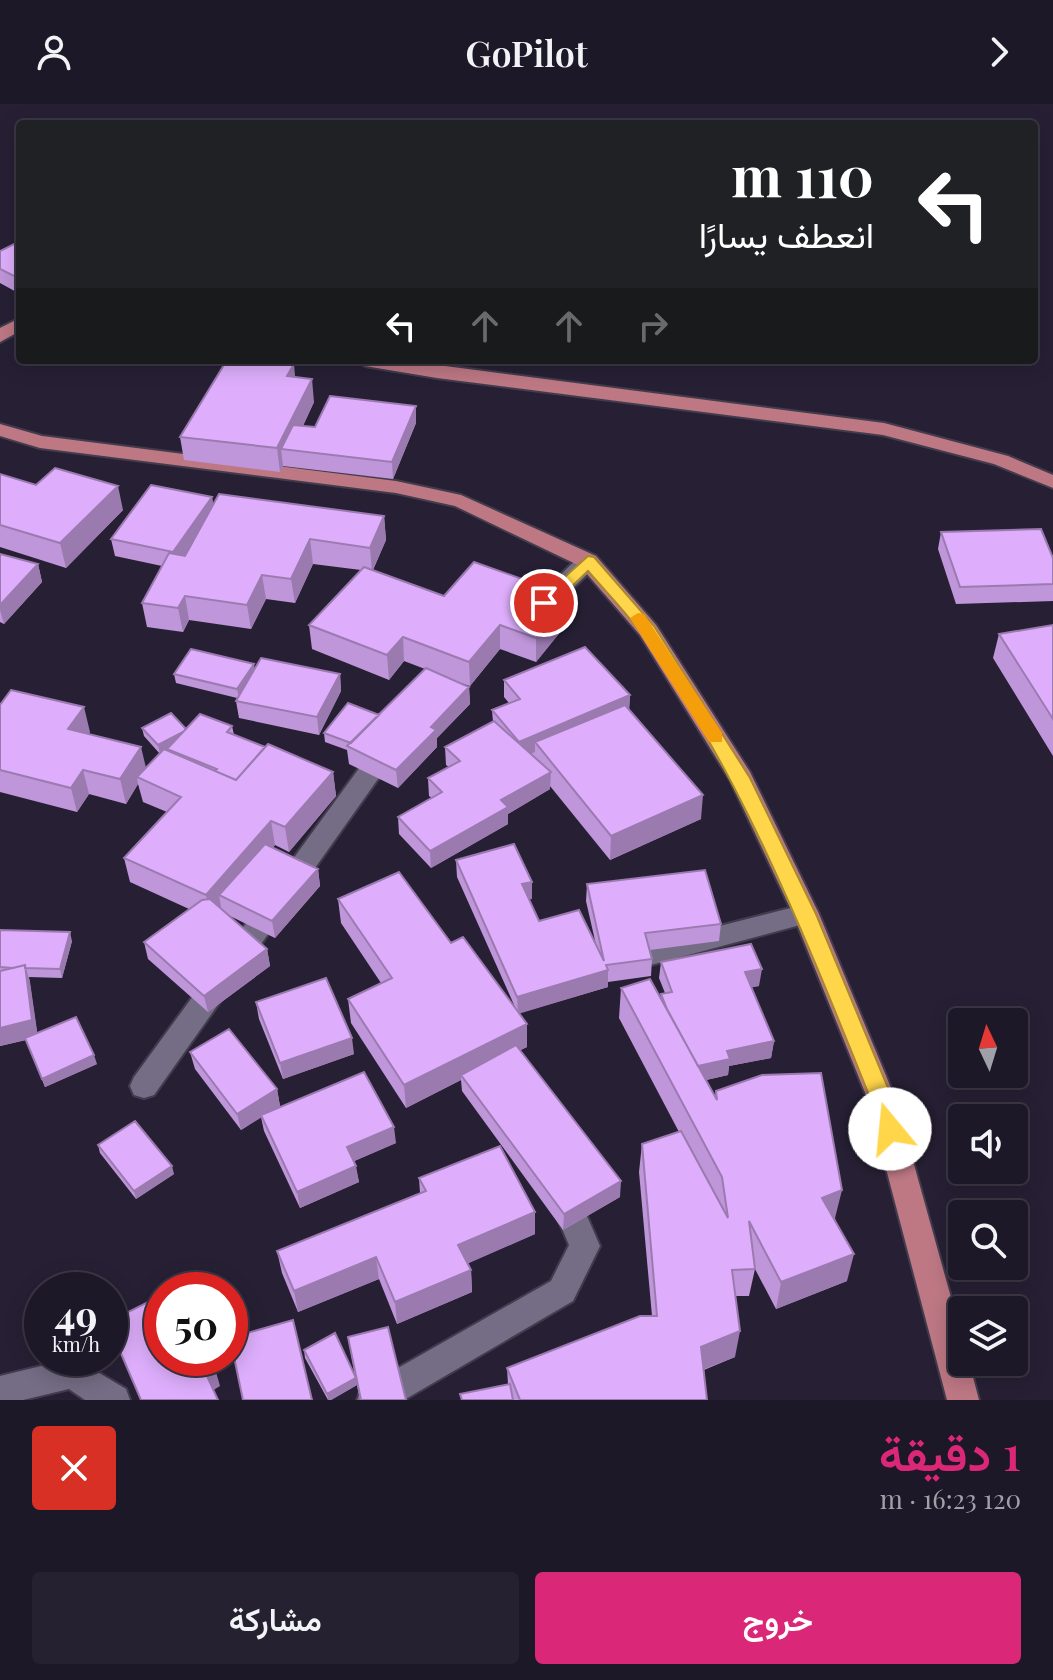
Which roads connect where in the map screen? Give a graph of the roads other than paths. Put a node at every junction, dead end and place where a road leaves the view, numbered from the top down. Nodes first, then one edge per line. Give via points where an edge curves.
1 (389, 364) edge
2 (0, 430) edge
3 (1053, 482) edge
4 (588, 561) junction
5 (522, 625) edge
6 (413, 731) edge
7 (806, 914) junction
8 (587, 971) edge
9 (144, 1086) dead end
10 (541, 1167) edge
11 (0, 1397) edge
12 (114, 1400) edge
13 (373, 1400) edge
14 (963, 1400) edge

1 - 3 main road via 884,429 1001,460
2 - 4 main road via 40,442 396,487 461,501
4 - 5 street
4 - 7 main road via 648,630 741,778
6 - 9 street via 369,773
7 - 8 street
7 - 14 main road via 882,1100
10 - 13 street via 559,1187 585,1246 562,1291
11 - 12 street via 11,1387 72,1373

